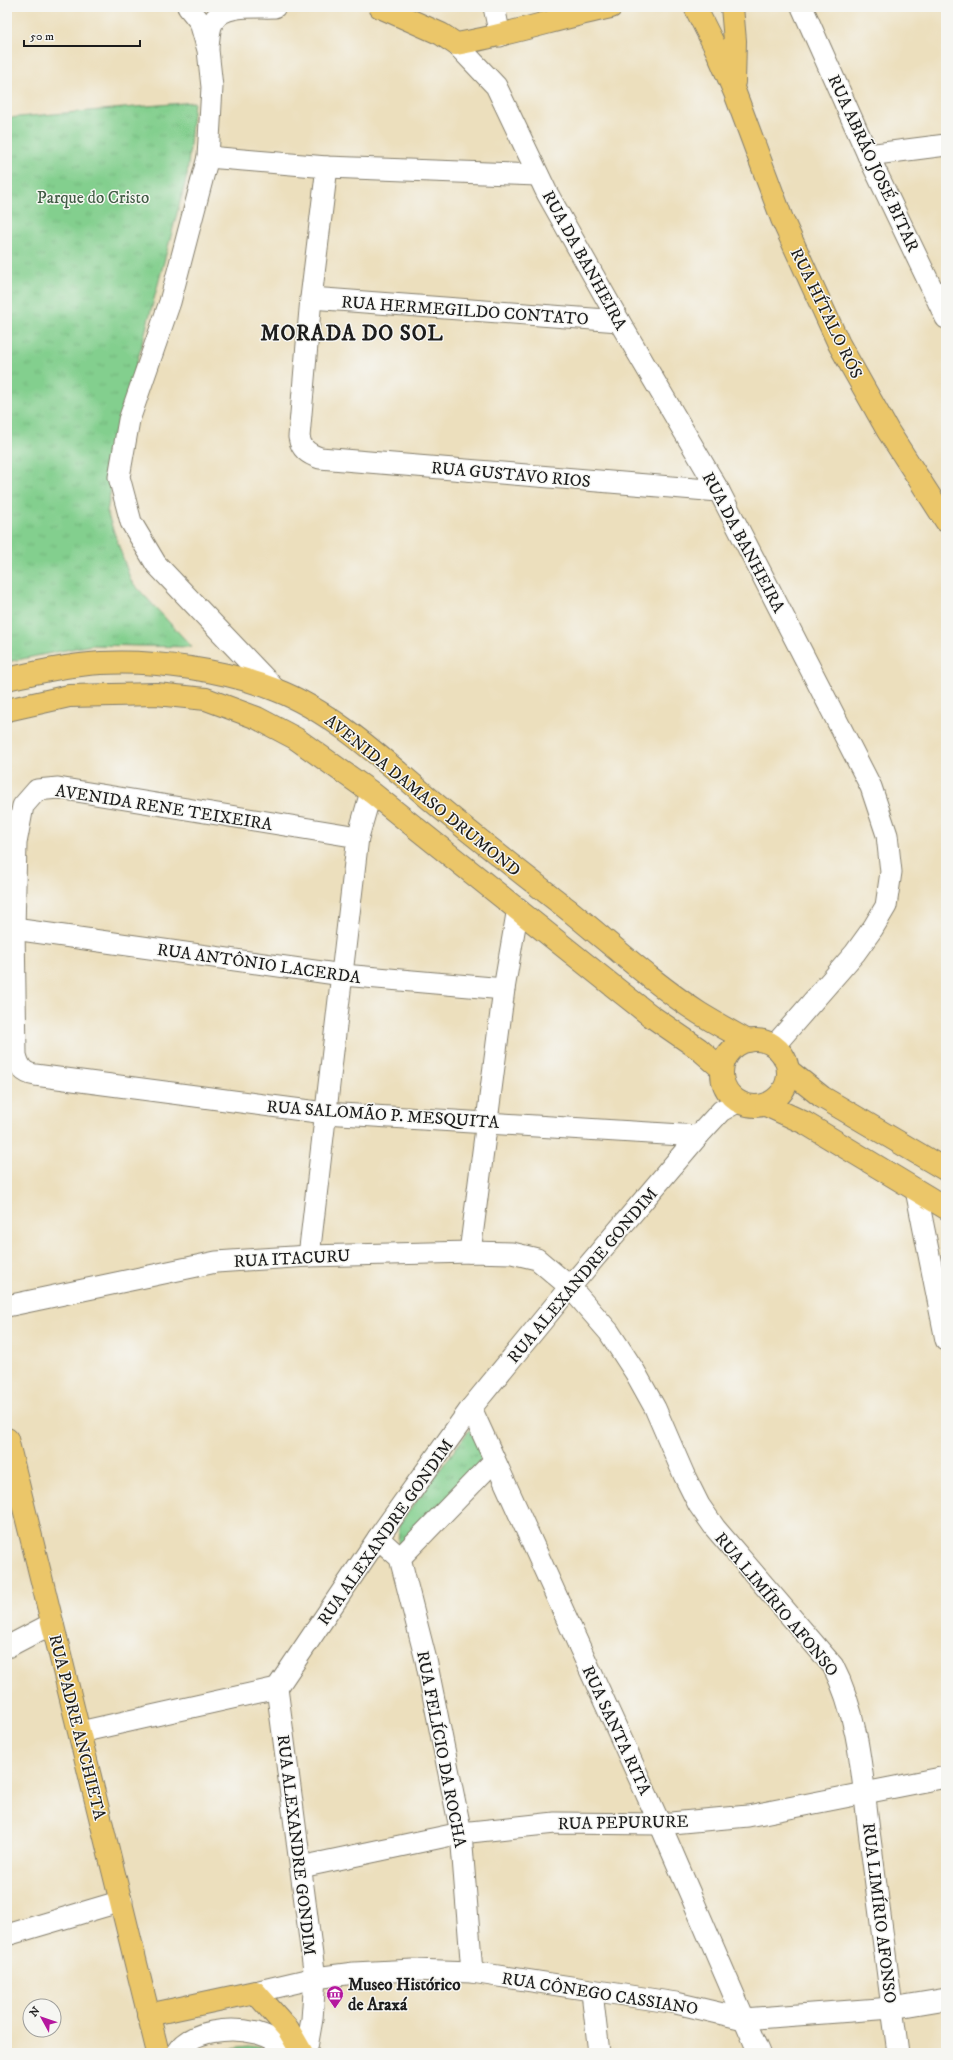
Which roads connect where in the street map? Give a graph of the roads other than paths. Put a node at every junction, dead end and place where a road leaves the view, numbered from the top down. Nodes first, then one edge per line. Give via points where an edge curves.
1 (188, 7) edge
2 (275, 7) edge
3 (380, 7) edge
4 (494, 7) edge
5 (611, 7) edge
6 (695, 7) edge
7 (719, 7) edge
8 (732, 7) edge
9 (802, 7) edge
10 (500, 36) junction
11 (456, 44) junction
12 (208, 50) junction
13 (735, 93) junction
14 (946, 145) edge
15 (868, 155) junction
16 (208, 157) junction
17 (327, 167) junction
18 (538, 175) junction
19 (311, 298) junction
20 (945, 316) edge
21 (619, 321) junction
22 (719, 491) junction
23 (946, 521) edge
24 (7, 679) edge
25 (276, 690) junction
26 (7, 710) edge
27 (371, 792) junction
28 (358, 837) junction
29 (11, 844) edge
30 (518, 908) junction
31 (14, 929) junction
32 (343, 975) junction
33 (11, 984) edge
34 (504, 989) junction
35 (748, 1041) junction
36 (774, 1046) junction
37 (722, 1069) junction
38 (23, 1070) joint
39 (788, 1070) junction
40 (737, 1102) junction
41 (766, 1105) junction
42 (325, 1113) junction
43 (487, 1122) junction
44 (698, 1136) junction
45 (946, 1170) edge
46 (916, 1190) junction
47 (946, 1208) edge
48 (470, 1252) junction
49 (309, 1256) junction
50 (570, 1287) junction
51 (7, 1306) edge
52 (946, 1340) edge
53 (472, 1408) junction
54 (8, 1450) edge
55 (494, 1461) junction
56 (378, 1538) junction
57 (400, 1558) junction
58 (53, 1623) junction
59 (7, 1647) edge
60 (277, 1688) junction
61 (80, 1732) junction
62 (946, 1777) edge
63 (864, 1794) junction
64 (660, 1824) junction
65 (461, 1833) junction
66 (301, 1867) junction
67 (122, 1901) junction
68 (7, 1935) edge
69 (472, 1972) junction
70 (314, 1978) junction
71 (255, 1992) junction
72 (592, 1992) junction
73 (946, 1999) edge
74 (892, 2008) junction
75 (148, 2015) junction
76 (744, 2019) junction
77 (158, 2053) edge
78 (176, 2053) edge
79 (296, 2053) edge
80 (302, 2053) edge
81 (306, 2053) edge
82 (599, 2053) edge
83 (759, 2053) edge
84 (898, 2053) edge

1 - 12 street via 200,22
2 - 12 street via 241,8 222,12 212,22
3 - 11 main road via 442,34
4 - 10 street
5 - 10 main road via 555,19
6 - 7 main road
6 - 13 main road, RUA HÍTALO RÓS
8 - 13 main road, RUA HÍTALO RÓS
9 - 15 street, RUA ABRÃO JOSÉ BITAR
10 - 11 main road
11 - 18 street, RUA DA BANHEIRA via 496,86
12 - 16 street via 212,87
13 - 23 main road, RUA HÍTALO RÓS via 782,219 839,344 888,431
14 - 15 street
15 - 20 street, RUA ABRÃO JOSÉ BITAR
16 - 17 street
16 - 25 street via 170,302 129,420 119,476 131,522 156,564
17 - 18 street
17 - 19 street
18 - 21 street, RUA DA BANHEIRA
19 - 21 street, RUA HERMEGILDO CONTATO
19 - 22 street, RUA GUSTAVO RIOS via 299,437 304,450 320,458
21 - 22 street, RUA DA BANHEIRA
22 - 36 street, RUA DA BANHEIRA via 871,787 887,836 891,872 886,906 873,928
24 - 25 main road, AVENIDA DAMASO DRUMOND via 44,670 100,663 154,663 220,674
25 - 35 main road, AVENIDA DAMASO DRUMOND via 319,712 356,738 649,977 699,1013
26 - 27 main road, AVENIDA DAMASO DRUMOND via 69,696 156,694 206,699 257,718 295,738
27 - 28 street
27 - 30 main road, AVENIDA DAMASO DRUMOND
28 - 29 street, AVENIDA RENE TEIXEIRA via 58,788 36,790 23,806
28 - 32 street
29 - 31 street, AVENIDA RENE TEIXEIRA
30 - 34 street
30 - 37 main road, AVENIDA DAMASO DRUMOND via 618,990 699,1049
31 - 32 street, RUA ANTÔNIO LACERDA
31 - 33 street, AVENIDA RENE TEIXEIRA
32 - 34 street, RUA ANTÔNIO LACERDA
32 - 42 street
33 - 38 street, AVENIDA RENE TEIXEIRA via 16,1055
34 - 43 street
35 - 36 main road via 757,1040
35 - 37 main road via 733,1048
36 - 39 main road via 786,1061
37 - 40 main road via 725,1088
38 - 42 street, RUA SALOMÃO P. MESQUITA via 35,1075
39 - 41 main road via 785,1088 774,1101
39 - 45 main road via 822,1097
40 - 41 main road via 746,1106
40 - 44 street, RUA ALEXANDRE GONDIM via 721,1110
41 - 46 main road via 805,1123
42 - 43 street, RUA SALOMÃO P. MESQUITA
42 - 49 street
43 - 44 street, RUA SALOMÃO P. MESQUITA
43 - 48 street
44 - 50 street, RUA ALEXANDRE GONDIM
46 - 47 main road
46 - 52 street
48 - 49 street, RUA ITACURU
48 - 50 street, RUA ITACURU via 512,1253 537,1259
49 - 51 street, RUA ITACURU via 216,1262
50 - 53 street, RUA ALEXANDRE GONDIM
50 - 63 street, RUA LIMÍRIO AFONSO via 608,1332 636,1372 655,1408 684,1475 715,1528 833,1666 844,1686 852,1712
53 - 55 street, RUA SANTA RITA
53 - 56 street, RUA ALEXANDRE GONDIM
54 - 58 main road, RUA PADRE ANCHIETA
55 - 57 street
55 - 64 street, RUA SANTA RITA
56 - 57 street
56 - 60 street, RUA ALEXANDRE GONDIM
57 - 65 street, RUA FELÍCIO DA ROCHA via 426,1660
58 - 59 street
58 - 61 main road, RUA PADRE ANCHIETA
60 - 61 street
60 - 66 street, RUA ALEXANDRE GONDIM
61 - 67 main road, RUA PADRE ANCHIETA
62 - 63 street, RUA PEPURURE
63 - 64 street, RUA PEPURURE via 748,1816
63 - 74 street, RUA LIMÍRIO AFONSO
64 - 65 street, RUA PEPURURE via 555,1824
64 - 76 street, RUA SANTA RITA
65 - 66 street, RUA PEPURURE
65 - 69 street, RUA FELÍCIO DA ROCHA
66 - 70 street, RUA ALEXANDRE GONDIM
67 - 68 street
67 - 75 main road, RUA PADRE ANCHIETA
69 - 70 street, RUA CÔNEGO CASSIANO via 413,1970
69 - 72 street, RUA CÔNEGO CASSIANO
70 - 71 street, RUA CÔNEGO CASSIANO
70 - 81 street, RUA ALEXANDRE GONDIM via 312,2019
71 - 75 main road
71 - 80 main road via 288,2029
72 - 76 street, RUA CÔNEGO CASSIANO via 676,2003
72 - 82 street
73 - 74 street, RUA CÔNEGO CASSIANO
74 - 76 street, RUA CÔNEGO CASSIANO
74 - 84 street, RUA LIMÍRIO AFONSO
75 - 77 main road, RUA PADRE ANCHIETA
76 - 83 street, RUA SANTA RITA
78 - 79 street via 187,2041 198,2035 213,2031 242,2031 266,2036

